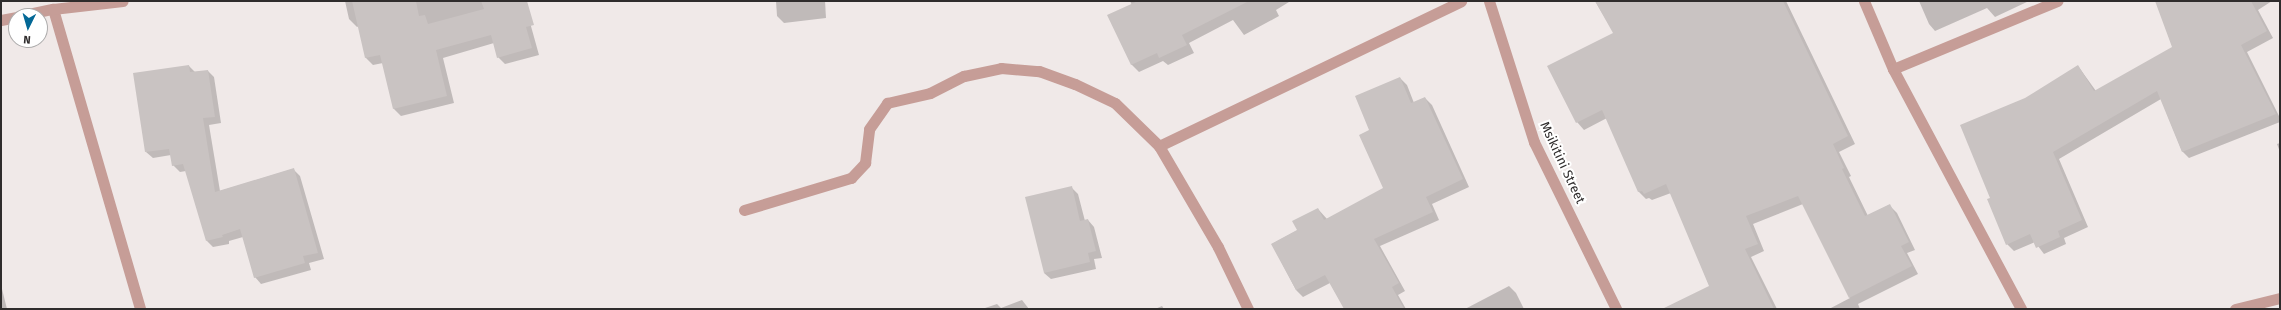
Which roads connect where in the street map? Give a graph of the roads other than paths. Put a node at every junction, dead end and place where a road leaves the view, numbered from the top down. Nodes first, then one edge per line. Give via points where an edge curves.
1 (123, 1) edge
2 (1461, 1) edge
3 (1488, 1) edge
4 (1864, 1) edge
5 (2057, 1) edge
6 (107, 3) edge
7 (54, 8) junction
8 (48, 9) edge
9 (1893, 68) junction
10 (1159, 146) junction
11 (744, 210) dead end
12 (2280, 298) edge
13 (140, 309) edge
14 (1248, 309) edge
15 (1616, 309) edge
16 (2021, 309) edge
17 (2235, 309) edge

1 - 6 street
2 - 10 street
3 - 15 street, Msikitini Street via 1534,142
4 - 9 street
5 - 9 street
6 - 7 street
7 - 8 street
7 - 13 street
9 - 16 street
10 - 11 street via 1115,103 1039,71 1001,68 964,76 930,93 887,103 869,129 865,163 851,178
10 - 14 street via 1218,247
12 - 17 street

